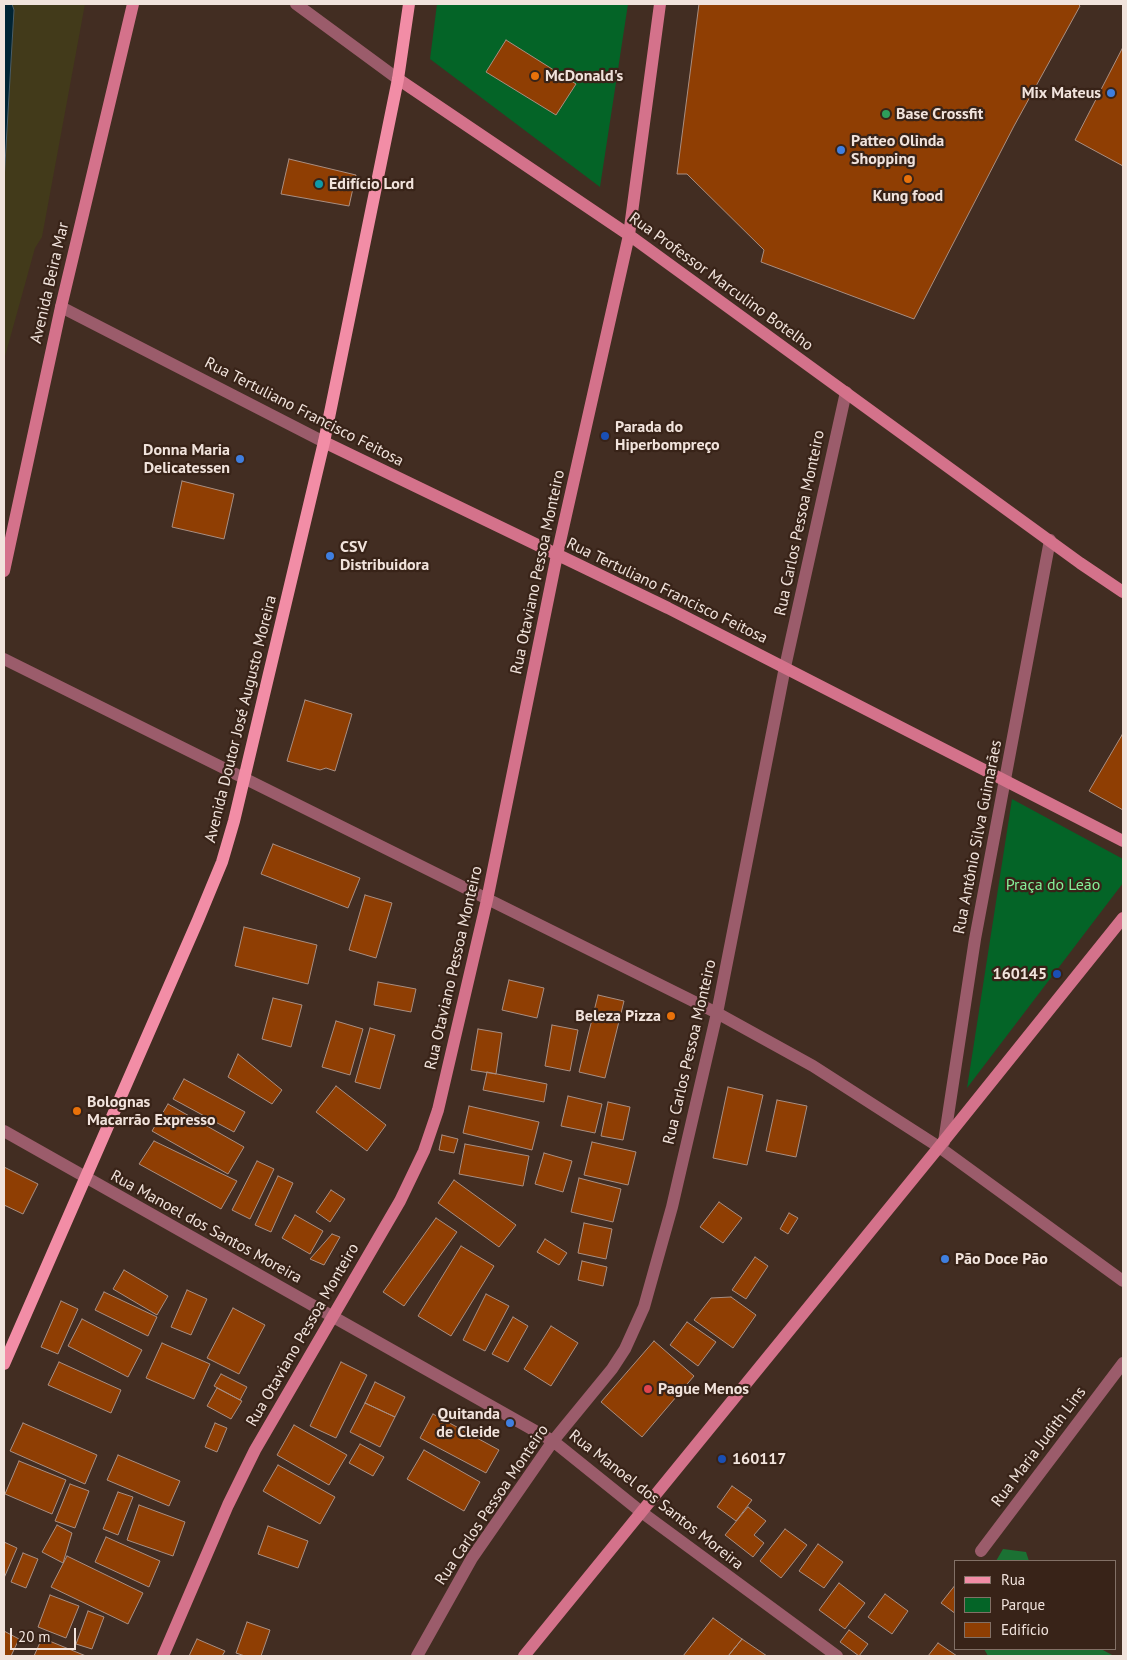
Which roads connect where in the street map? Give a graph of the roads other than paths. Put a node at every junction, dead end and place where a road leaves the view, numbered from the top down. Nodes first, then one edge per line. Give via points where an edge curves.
1 (133, 4) edge
2 (296, 4) edge
3 (409, 4) edge
4 (660, 4) edge
5 (398, 79) junction
6 (629, 234) junction
7 (61, 307) junction
8 (846, 392) junction
9 (324, 442) junction
10 (1050, 540) junction
11 (557, 555) junction
12 (4, 571) edge
13 (1123, 592) edge
14 (4, 659) edge
15 (785, 667) junction
16 (246, 778) junction
17 (1005, 782) junction
18 (1123, 841) edge
19 (487, 900) junction
20 (1123, 918) edge
21 (717, 1013) junction
22 (4, 1131) edge
23 (942, 1144) junction
24 (84, 1176) junction
25 (1123, 1281) edge
26 (332, 1316) junction
27 (1123, 1363) edge
28 (4, 1364) edge
29 (553, 1441) junction
30 (640, 1512) junction
31 (981, 1551) dead end
32 (162, 1656) edge
33 (417, 1656) edge
34 (524, 1656) edge
35 (837, 1656) edge

1 - 7 street, Avenida Beira Mar
2 - 5 street, Rua Professor Marculino Botelho
3 - 5 main road, Avenida Doutor José Augusto Moreira
4 - 6 street, Rua Otaviano Pessoa Monteiro
5 - 6 street, Rua Professor Marculino Botelho
5 - 9 main road, Avenida Doutor José Augusto Moreira
6 - 8 street, Rua Professor Marculino Botelho
6 - 11 street, Rua Otaviano Pessoa Monteiro
7 - 9 street, Rua Tertuliano Francisco Feitosa
7 - 12 street, Avenida Beira Mar
8 - 10 street, Rua Professor Marculino Botelho
8 - 15 street, Rua Carlos Pessoa Monteiro
9 - 11 street, Rua Tertuliano Francisco Feitosa
9 - 16 main road, Avenida Doutor José Augusto Moreira
10 - 13 street, Rua Professor Marculino Botelho
10 - 17 street, Rua Antônio Silva Guimarães
11 - 15 street, Rua Tertuliano Francisco Feitosa
11 - 19 street, Rua Otaviano Pessoa Monteiro
14 - 16 street
15 - 17 street, Rua Tertuliano Francisco Feitosa
15 - 21 street, Rua Carlos Pessoa Monteiro
16 - 19 street
16 - 24 main road, Avenida Doutor José Augusto Moreira via 218,870
17 - 18 street, Rua Tertuliano Francisco Feitosa
17 - 23 street, Rua Antônio Silva Guimarães via 975,939
19 - 21 street
19 - 26 street, Rua Otaviano Pessoa Monteiro via 438,1110 424,1151 400,1201
20 - 23 street
21 - 23 street via 813,1066
21 - 29 street, Rua Carlos Pessoa Monteiro via 672,1207 644,1307 625,1349
22 - 24 street, Rua Manoel dos Santos Moreira
23 - 25 street
23 - 30 street
24 - 26 street, Rua Manoel dos Santos Moreira
24 - 28 main road, Avenida Doutor José Augusto Moreira
26 - 29 street, Rua Manoel dos Santos Moreira
26 - 32 street, Rua Otaviano Pessoa Monteiro via 255,1450
27 - 31 street, Rua Maria Judith Lins
29 - 30 street, Rua Manoel dos Santos Moreira
29 - 33 street, Rua Carlos Pessoa Monteiro via 472,1558
30 - 34 street
30 - 35 street, Rua Manoel dos Santos Moreira

